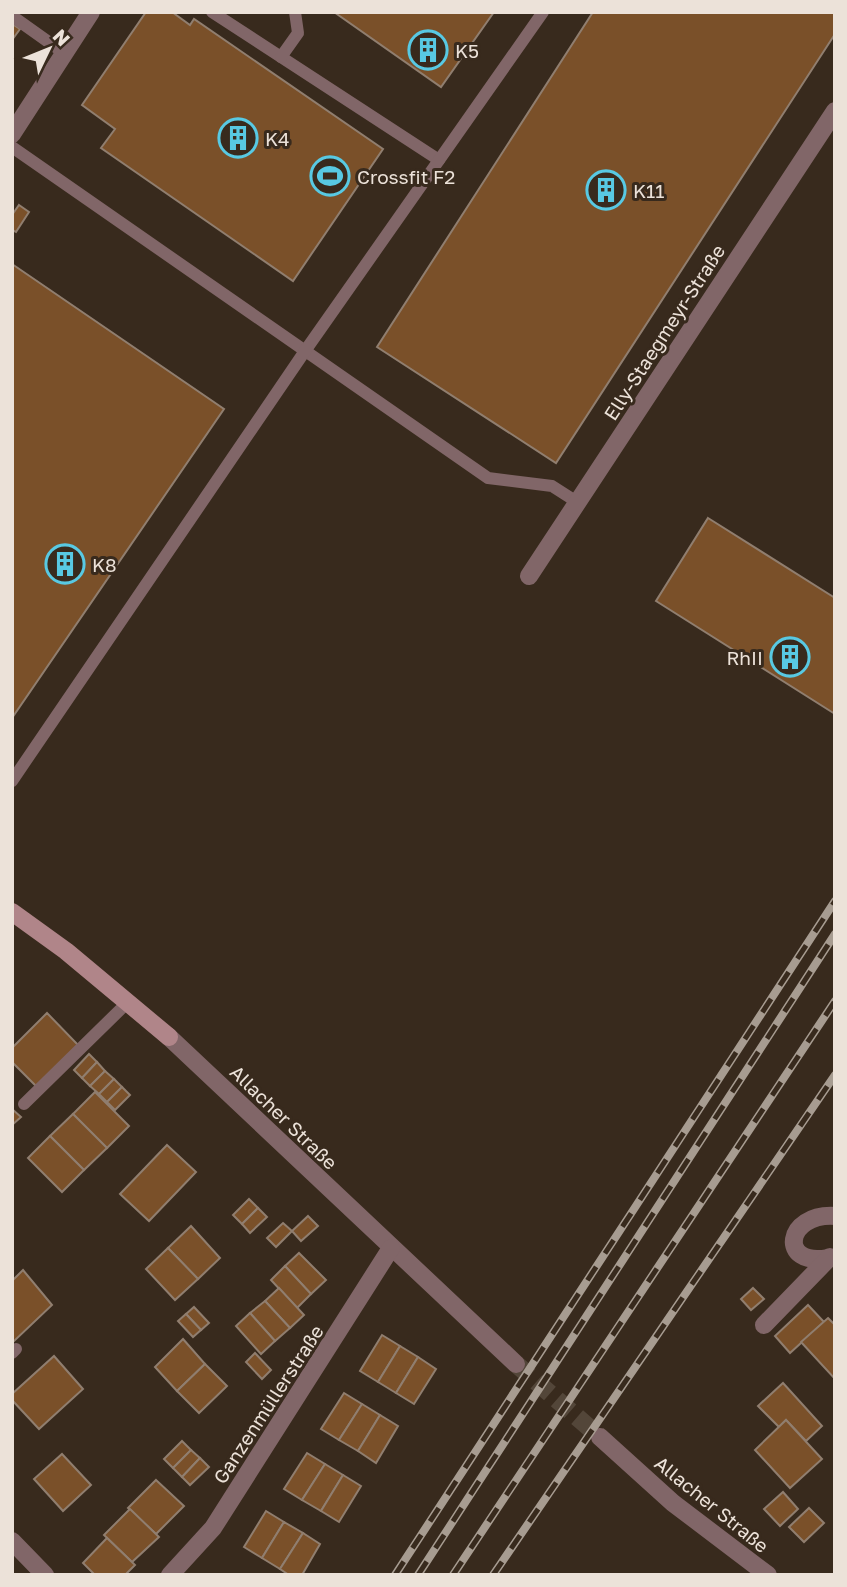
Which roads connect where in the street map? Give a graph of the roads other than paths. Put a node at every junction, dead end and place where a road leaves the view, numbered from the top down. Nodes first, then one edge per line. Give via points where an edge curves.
1 (91, 12) edge
2 (212, 12) edge
3 (295, 12) edge
4 (543, 12) edge
5 (12, 16) edge
6 (64, 53) junction
7 (281, 57) junction
8 (835, 111) edge
9 (12, 134) edge
10 (12, 147) edge
11 (439, 160) junction
12 (305, 351) junction
13 (577, 502) junction
14 (529, 576) dead end
15 (12, 781) edge
16 (12, 912) edge
17 (127, 1003) junction
18 (24, 1104) dead end
19 (835, 1216) edge
20 (391, 1248) junction
21 (832, 1255) edge
22 (764, 1325) dead end
23 (516, 1364) tunnel mouth
24 (600, 1437) tunnel mouth
25 (12, 1541) edge
26 (45, 1575) edge
27 (170, 1575) edge
28 (768, 1575) edge

1 - 6 street
2 - 7 lane
3 - 7 lane via 298,33
4 - 11 lane
5 - 6 lane
6 - 9 street
7 - 11 lane
8 - 13 street, Elly-Staegmeyr-Straße
10 - 12 lane
11 - 12 lane
12 - 13 lane via 488,478 552,486
12 - 15 lane
13 - 14 street, Elly-Staegmeyr-Straße
16 - 17 street, Allacher Straße
17 - 18 lane
17 - 20 street, Allacher Straße via 169,1037
19 - 21 street via 810,1217 794,1235 800,1257 812,1261
20 - 23 street, Allacher Straße
20 - 27 street, Ganzenmüllerstraße via 213,1528
21 - 22 street
24 - 28 street, Allacher Straße via 673,1503
25 - 26 street

